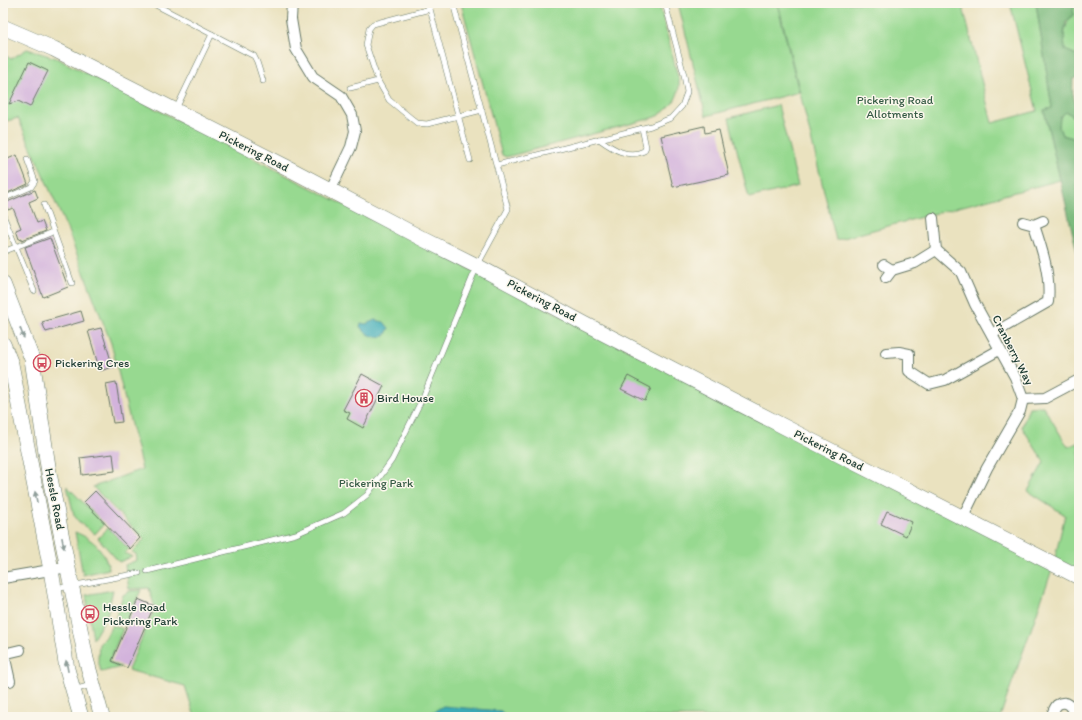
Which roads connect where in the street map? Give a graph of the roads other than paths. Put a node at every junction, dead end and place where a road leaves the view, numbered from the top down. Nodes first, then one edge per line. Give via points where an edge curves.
1 (152, 3) edge
2 (292, 3) edge
3 (452, 3) edge
4 (665, 3) edge
5 (3, 27) edge
6 (212, 34) junction
7 (263, 81) dead end
8 (378, 81) junction
9 (350, 88) dead end
10 (482, 110) junction
11 (175, 111) junction
12 (458, 116) junction
13 (642, 128) junction
14 (599, 139) junction
15 (27, 158) dead end
16 (470, 160) dead end
17 (497, 165) junction
18 (330, 191) junction
19 (3, 199) edge
20 (44, 206) dead end
21 (3, 215) edge
22 (933, 218) dead end
23 (1023, 222) dead end
24 (53, 232) junction
25 (17, 246) junction
26 (936, 250) junction
27 (3, 252) edge
28 (477, 266) junction
29 (888, 271) dead end
30 (72, 283) dead end
31 (3, 285) edge
32 (34, 291) dead end
33 (992, 334) junction
34 (3, 344) edge
35 (999, 350) junction
36 (886, 353) dead end
37 (1077, 381) dead end
38 (1024, 399) junction
39 (49, 473) junction
40 (32, 476) junction
41 (963, 517) junction
42 (68, 568) junction
43 (51, 570) junction
44 (148, 571) dead end
45 (140, 573) dead end
46 (1079, 577) edge
47 (3, 578) edge
48 (72, 586) junction
49 (54, 589) junction
50 (20, 650) dead end
51 (3, 654) edge
52 (10, 681) dead end
53 (93, 685) junction
54 (73, 691) junction
55 (81, 717) edge
56 (102, 717) edge
57 (1052, 717) edge
58 (1074, 717) edge

1 - 6 lane
2 - 18 street via 291,20 296,49 313,77 341,96 352,115 354,131 351,147
3 - 10 lane
4 - 13 lane via 687,92 682,106 671,118
5 - 11 street, Pickering Road via 54,49
6 - 7 lane via 254,56
6 - 11 lane
8 - 9 lane
8 - 12 lane via 389,100 417,123 427,124
8 - 12 lane via 366,45 369,29 373,24 430,9
10 - 12 lane
10 - 17 lane
11 - 18 street, Pickering Road
12 - 16 lane
13 - 14 lane
13 - 14 lane via 646,146 644,151 637,155 620,151
14 - 17 lane
15 - 19 lane via 35,181 31,187
17 - 28 lane via 508,209
18 - 28 street, Pickering Road
20 - 24 lane
21 - 25 lane
22 - 26 street
23 - 33 street via 1039,223 1050,289 1048,302
24 - 25 lane
24 - 30 lane
25 - 27 lane
25 - 32 lane
26 - 29 street via 916,263
26 - 33 street, Cranberry Way via 961,272
28 - 41 street, Pickering Road via 592,328
28 - 44 lane via 423,398 392,460 367,495 344,514 296,534
31 -> 39 street, Hessle Road via 32,359
33 - 35 street, Cranberry Way
34 - 40 street, Hessle Road via 10,364
35 - 36 street via 945,380 929,384 909,371 909,354
35 - 38 street, Cranberry Way
37 - 38 street via 1045,398
38 - 41 street, Cranberry Way
39 - 40 street
39 -> 42 street, Hessle Road
43 -> 40 street, Hessle Road
41 - 46 street, Pickering Road
42 - 43 street
42 - 48 street, Hessle Road
43 - 47 street
43 - 49 street, Hessle Road
45 - 48 lane
48 - 49 lane
48 - 53 street, Hessle Road
54 -> 49 street, Hessle Road
50 - 51 street
51 - 52 street
53 - 54 lane
53 - 56 street, Hessle Road
54 - 55 street, Hessle Road
57 - 58 street via 1055,708 1064,703 1070,705

